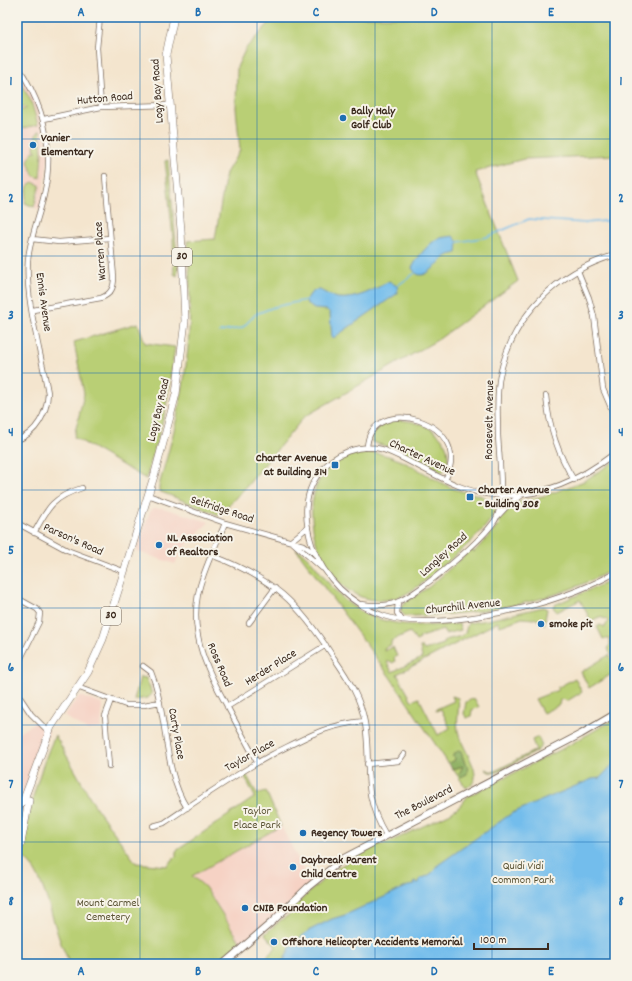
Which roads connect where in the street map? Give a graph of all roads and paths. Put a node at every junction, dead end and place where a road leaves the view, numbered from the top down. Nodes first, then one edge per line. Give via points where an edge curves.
1 (100, 17) edge
2 (174, 17) edge
3 (17, 66) edge
4 (169, 105) junction
5 (101, 107) junction
6 (44, 119) junction
7 (105, 176) dead end
8 (110, 238) junction
9 (32, 239) junction
10 (615, 255) edge
11 (578, 271) junction
12 (33, 310) junction
13 (546, 396) dead end
14 (615, 417) edge
15 (17, 440) edge
16 (367, 448) junction
17 (615, 453) edge
18 (445, 480) junction
19 (574, 480) junction
20 (82, 488) dead end
21 (148, 495) junction
22 (500, 495) junction
23 (523, 495) junction
24 (497, 517) junction
25 (17, 523) edge
26 (225, 523) junction
27 (308, 527) junction
28 (34, 533) junction
29 (292, 541) junction
30 (211, 555) junction
31 (317, 556) junction
32 (324, 570) junction
33 (123, 571) junction
34 (615, 573) edge
35 (275, 588) junction
36 (17, 598) edge
37 (398, 602) junction
38 (359, 604) junction
39 (402, 620) junction
40 (249, 623) dead end
41 (326, 645) junction
42 (17, 666) edge
43 (143, 666) dead end
44 (77, 688) junction
45 (17, 693) edge
46 (111, 700) junction
47 (160, 702) junction
48 (227, 707) junction
49 (615, 714) edge
50 (364, 722) junction
51 (49, 732) junction
52 (404, 754) dead end
53 (257, 762) junction
54 (367, 764) junction
55 (109, 766) dead end
56 (31, 782) junction
57 (27, 791) junction
58 (17, 800) edge
59 (29, 800) junction
60 (187, 808) junction
61 (17, 809) edge
62 (17, 813) edge
63 (153, 826) dead end
64 (386, 835) junction
65 (17, 854) edge
66 (223, 964) edge

1 - 5 street via 97,48
2 - 4 main road, Logy Bay Road / 30 via 166,55
3 - 6 street, Ennis Avenue via 31,86
4 - 5 street, Hutton Road
4 - 21 main road, Logy Bay Road / 30 via 181,230 185,322 176,394
5 - 6 street, Hutton Road
6 - 9 street, Ennis Avenue via 48,137 48,168 44,196
7 - 8 street, Warren Place
8 - 9 street via 59,242
8 - 12 street, Warren Place via 114,277 110,293 100,298
9 - 12 street, Ennis Avenue via 28,272
10 - 11 street, Roosevelt Avenue via 603,258
11 - 14 street via 594,316 603,389
11 - 22 street, Roosevelt Avenue via 547,292 529,310 519,325 504,360 498,388
12 - 15 street, Ennis Avenue via 48,393 47,403 39,422 27,435
13 - 19 street via 556,447
16 - 18 street, Charter Avenue via 389,452
16 - 18 street via 368,437 381,422 402,418 427,423 440,432 450,450 450,464
16 - 27 street, Charter Avenue via 341,454 321,471 307,500
17 - 19 street, Charter Avenue
18 - 22 street, Charter Avenue via 469,489
19 - 23 street, Charter Avenue via 549,490
20 - 28 street via 56,500
21 - 26 street, Selfridge Road
21 - 33 main road, Logy Bay Road / 30
22 - 23 street, Charter Avenue
22 - 24 street
23 - 24 street, Langley Road via 511,502
24 - 37 street, Langley Road via 447,568 419,590
25 - 28 street, Parson's Road
26 - 29 street, Selfridge Road
26 - 30 street, Ross Road
27 - 29 street
27 - 31 street, Charter Avenue
28 - 33 street, Parson's Road via 76,554
29 - 31 street, Selfridge Road via 306,546
29 - 32 street, Selfridge Road
30 - 35 street via 252,572
30 - 48 street, Ross Road via 198,594 196,629 207,669
31 - 32 street, Charter Avenue
32 - 38 street, Churchill Avenue via 344,593
33 - 44 main road, Logy Bay Road / 30 via 96,656
34 - 39 street, Churchill Avenue via 550,601 502,613 440,621
35 - 40 street
35 - 41 street via 313,626
36 - 42 street via 40,613 39,622
37 - 38 street, Langley Road via 381,605
37 - 39 street via 397,613
38 - 39 street, Churchill Avenue via 380,615
41 - 48 street, Herder Place
41 - 50 street via 356,694
43 - 47 street, Carty Place via 151,672
44 - 46 street
44 - 51 main road, Logy Bay Road / 30
45 - 51 street via 31,714
46 - 47 street via 134,706
46 - 55 street via 105,716
47 - 60 street, Carty Place via 174,781
48 - 53 street, Ross Road
49 - 64 street, The Boulevard
50 - 53 street, Taylor Place via 318,731
50 - 54 street
51 - 56 main road, Logy Bay Road / 30
52 - 54 street via 399,761
53 - 60 street, Taylor Place
54 - 64 street via 369,794
56 - 57 main road, Logy Bay Road / 30
56 - 59 main road, Logy Bay Road / 30
57 - 58 main road
57 - 61 main road, Logy Bay Road / 30
59 - 62 main road via 24,810
59 - 65 main road, Logy Bay Road
60 - 63 street, Taylor Place via 164,823
64 - 66 street, The Boulevard via 334,865

